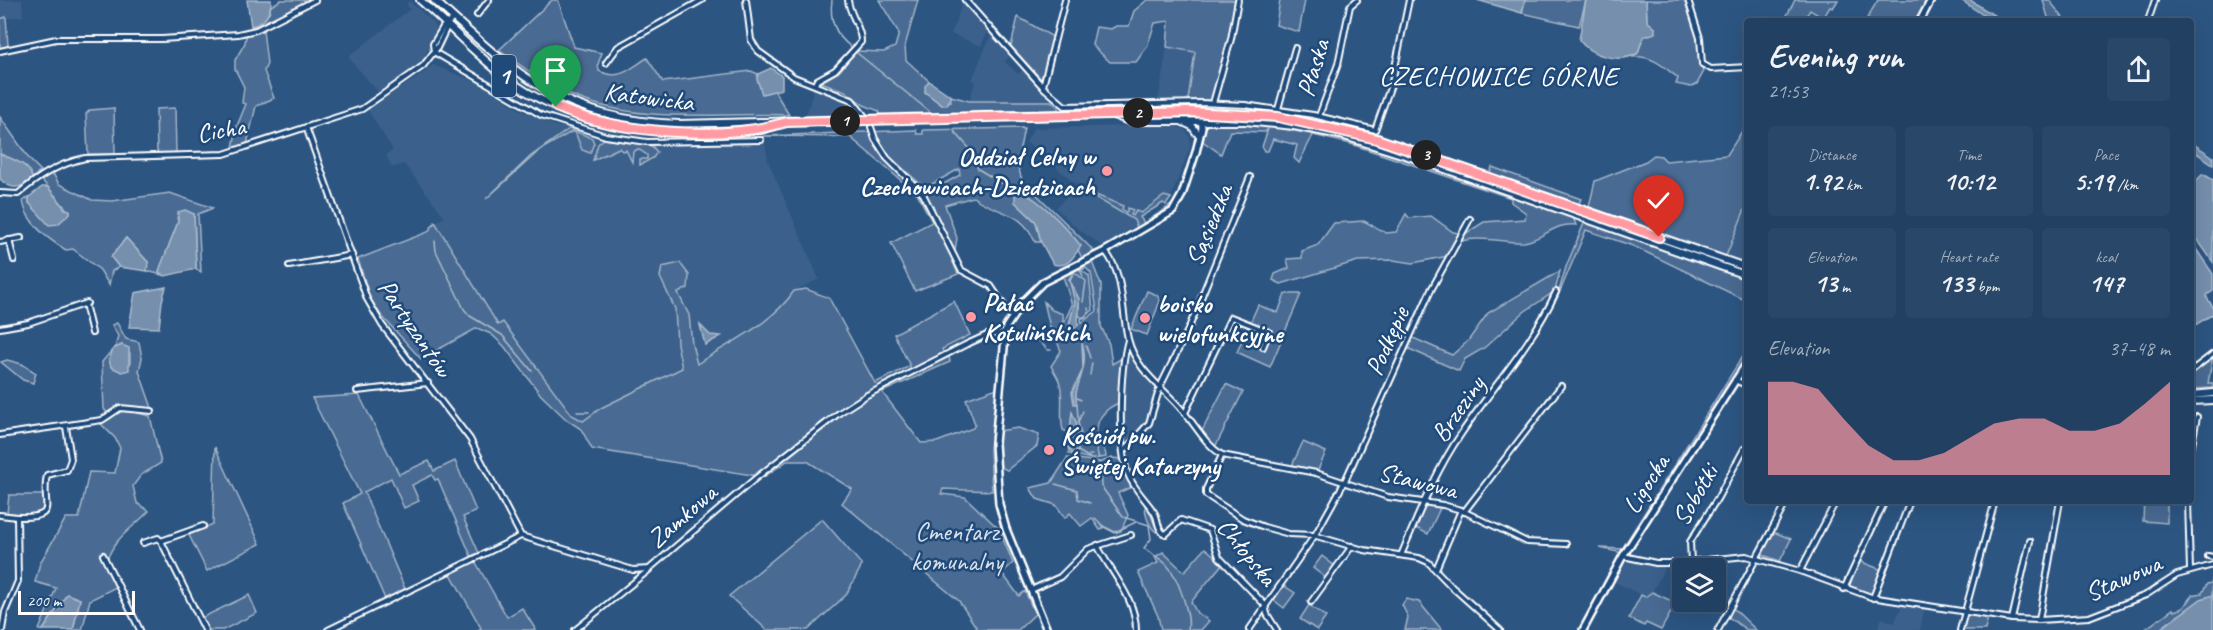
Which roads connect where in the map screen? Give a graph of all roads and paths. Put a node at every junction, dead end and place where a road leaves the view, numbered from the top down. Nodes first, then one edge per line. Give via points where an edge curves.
1 (315, 0) edge
2 (420, 0) edge
3 (434, 0) edge
4 (489, 0) edge
5 (702, 0) edge
6 (746, 0) edge
7 (848, 0) edge
8 (965, 0) edge
9 (1065, 0) edge
10 (1238, 0) edge
11 (1357, 0) edge
12 (1409, 0) edge
13 (1688, 0) edge
14 (1931, 0) edge
15 (2156, 0) edge
16 (477, 15) dead end
17 (454, 18) junction
18 (1922, 18) edge
19 (2149, 18) edge
20 (448, 25) junction
21 (1295, 48) dead end
22 (0, 51) edge
23 (434, 52) junction
24 (606, 63) dead end
25 (1744, 67) edge
26 (815, 84) junction
27 (1043, 87) junction
28 (1200, 103) junction
29 (1213, 103) junction
30 (1278, 109) junction
31 (1111, 114) junction
32 (1200, 116) junction
33 (1319, 116) junction
34 (1177, 120) junction
35 (787, 122) junction
36 (869, 123) junction
37 (306, 127) junction
38 (1197, 133) junction
39 (761, 140) dead end
40 (1198, 145) junction
41 (1250, 177) dead end
42 (0, 193) edge
43 (1470, 219) dead end
44 (21, 238) dead end
45 (9, 240) junction
46 (0, 242) edge
47 (1105, 251) junction
48 (352, 255) junction
49 (14, 260) dead end
50 (289, 266) dead end
51 (1744, 267) edge
52 (1744, 275) edge
53 (1556, 292) dead end
54 (1011, 316) junction
55 (0, 328) edge
56 (92, 333) dead end
57 (1004, 333) junction
58 (1128, 340) junction
59 (1263, 347) dead end
60 (2213, 354) edge
61 (1744, 367) edge
62 (2194, 368) edge
63 (1735, 380) junction
64 (428, 383) junction
65 (1744, 384) edge
66 (1562, 386) dead end
67 (1160, 387) junction
68 (357, 391) dead end
69 (2213, 393) edge
70 (2194, 395) edge
71 (2213, 400) edge
72 (2194, 401) edge
73 (152, 411) dead end
74 (1185, 413) junction
75 (2197, 417) dead end
76 (66, 427) junction
77 (2194, 433) edge
78 (0, 435) edge
79 (1743, 449) dead end
80 (1124, 451) junction
81 (1222, 455) junction
82 (1344, 480) junction
83 (1424, 500) junction
84 (1785, 504) edge
85 (1834, 504) edge
86 (1884, 504) edge
87 (1910, 504) edge
88 (1994, 504) edge
89 (2059, 504) edge
90 (2188, 504) edge
91 (1462, 511) junction
92 (0, 515) edge
93 (17, 517) junction
94 (203, 526) dead end
95 (1131, 535) dead end
96 (1315, 535) junction
97 (521, 536) junction
98 (161, 541) junction
99 (2030, 541) dead end
100 (143, 543) dead end
101 (1566, 544) dead end
102 (1097, 545) junction
103 (1352, 546) junction
104 (1402, 553) junction
105 (103, 555) dead end
106 (1623, 556) junction
107 (1690, 558) edge
108 (1716, 558) edge
109 (1756, 558) junction
110 (1672, 562) edge
111 (2213, 565) edge
112 (649, 569) junction
113 (1436, 569) junction
114 (2190, 570) junction
115 (1800, 571) junction
116 (1844, 589) junction
117 (1031, 590) junction
118 (1873, 598) junction
119 (1311, 602) dead end
120 (1265, 605) junction
121 (1965, 611) junction
122 (2012, 619) junction
123 (2039, 620) junction
124 (2, 630) edge
125 (140, 630) edge
126 (205, 630) edge
127 (328, 630) edge
128 (575, 630) edge
129 (1047, 630) edge
130 (1136, 630) edge
131 (1249, 630) edge
132 (1277, 630) edge
133 (1500, 630) edge
134 (1583, 630) edge
135 (1718, 630) edge
136 (1960, 630) edge

1 - 22 street via 256,30 238,34 56,39
2 - 20 main road, Katowicka / 1
3 - 17 main road, Katowicka / 1
4 - 16 street
5 - 24 street via 618,47
6 - 26 street via 751,40 758,51 794,77
7 - 26 street via 861,42 835,70
8 - 27 street
9 - 27 street
10 - 29 street
11 - 33 street, Płaska via 1350,6 1338,64
12 - 33 street via 1392,82 1375,130
13 - 25 street via 1700,38 1702,64 1711,69
14 - 18 street
15 - 19 street
17 - 20 street, Cicha
17 - 35 main road, Katowicka / 1 via 527,80 594,111 665,124
20 - 23 street, Cicha
20 - 35 main road, Katowicka / 1 via 515,84 544,102 592,120 658,131 761,130
21 - 30 street, Płaska
23 - 37 street, Cicha via 423,66 371,104
23 - 39 street via 530,110 598,134 647,142
26 - 36 street via 852,100
27 - 28 street via 1060,104 1070,107
28 - 29 street
28 - 32 street
29 - 30 street
30 - 33 street
31 - 32 main road, Katowicka / 1
31 - 34 main road, Katowicka / 1 via 1129,121
31 - 36 main road, Katowicka / 1
32 - 34 main road, Katowicka / 1
32 - 38 street
32 - 40 street
32 - 51 main road, Katowicka / 1 via 1278,117 1358,133
32 - 52 main road, Katowicka / 1 via 1269,123 1351,138
34 - 38 main road via 1192,126
35 - 36 main road, Katowicka / 1
36 - 54 street via 887,158 923,194 962,270 991,286
37 - 42 street, Cicha via 224,153 65,162 18,194
37 - 48 street, Partyzantów
38 - 40 street
40 - 47 street via 1173,212
41 - 67 street, Sąsiedzka via 1188,330
43 - 82 street, Podkępie via 1431,290
44 - 45 street
45 - 46 street
45 - 49 street
47 - 54 street via 1043,282
47 - 58 street via 1118,273
48 - 50 street
48 - 64 street, Partyzantów via 373,312
53 - 83 street, Brzeziny via 1527,345 1460,436
54 - 57 street
55 - 56 street via 86,304
57 - 112 street, Zamkowa via 987,335 965,345 839,413
57 - 117 street via 995,435 998,493 1003,523
58 - 67 street via 1143,370
58 - 80 street, Chłopska via 1122,364
59 - 74 street via 1269,332 1231,317
60 - 62 street
61 - 63 street, Ligocka
63 - 65 street
63 - 106 street, Ligocka
64 - 68 street
64 - 97 street, Partyzantów via 470,439
66 - 91 street
67 - 74 street
67 - 80 street via 1149,423
69 - 70 main road
71 - 72 main road
73 - 76 street via 120,408 102,420
74 - 81 street via 1200,437
75 - 77 street
76 - 78 street
76 - 93 street via 71,459 67,470 47,475 45,514
79 - 107 street, Sobótki via 1690,542
80 - 120 street, Chłopska via 1130,479 1155,514 1160,531 1166,534 1181,520 1210,530 1219,557
81 - 82 street, Stawowa
81 - 96 street via 1206,495 1243,519 1264,527 1289,534
82 - 83 street, Stawowa via 1388,497
82 - 96 street, Podkępie
83 - 91 street, Stawowa
83 - 104 street, Brzeziny
84 - 109 street
85 - 115 street
86 - 116 street
87 - 118 street
88 - 121 street
89 - 123 street
90 - 114 street
91 - 101 street, Stawowa via 1527,542
91 - 113 street
92 - 93 street
93 - 124 street via 18,581
94 - 98 street
95 - 102 street
96 - 103 street
96 - 120 street, Podkępie
97 - 112 street, Zamkowa via 633,570
97 - 127 street
98 - 100 street via 158,538
98 - 126 street
99 - 122 street
102 - 117 street via 1060,577
102 - 130 street via 1128,599
103 - 104 street
103 - 119 street
104 - 113 street
105 - 125 street
106 - 110 street, Stawowa
106 - 134 street, Ligocka
108 - 109 street, Stawowa
109 - 115 street, Stawowa
109 - 135 street
111 - 114 street, Stawowa
112 - 128 street
113 - 133 street
114 - 123 street, Stawowa via 2146,595 2096,614
115 - 116 street, Stawowa
116 - 118 street, Stawowa
117 - 129 street
118 - 121 street, Stawowa
120 - 131 street, Podkępie
120 - 132 street, Chłopska
121 - 122 street, Stawowa
121 - 136 street
122 - 123 street, Stawowa

